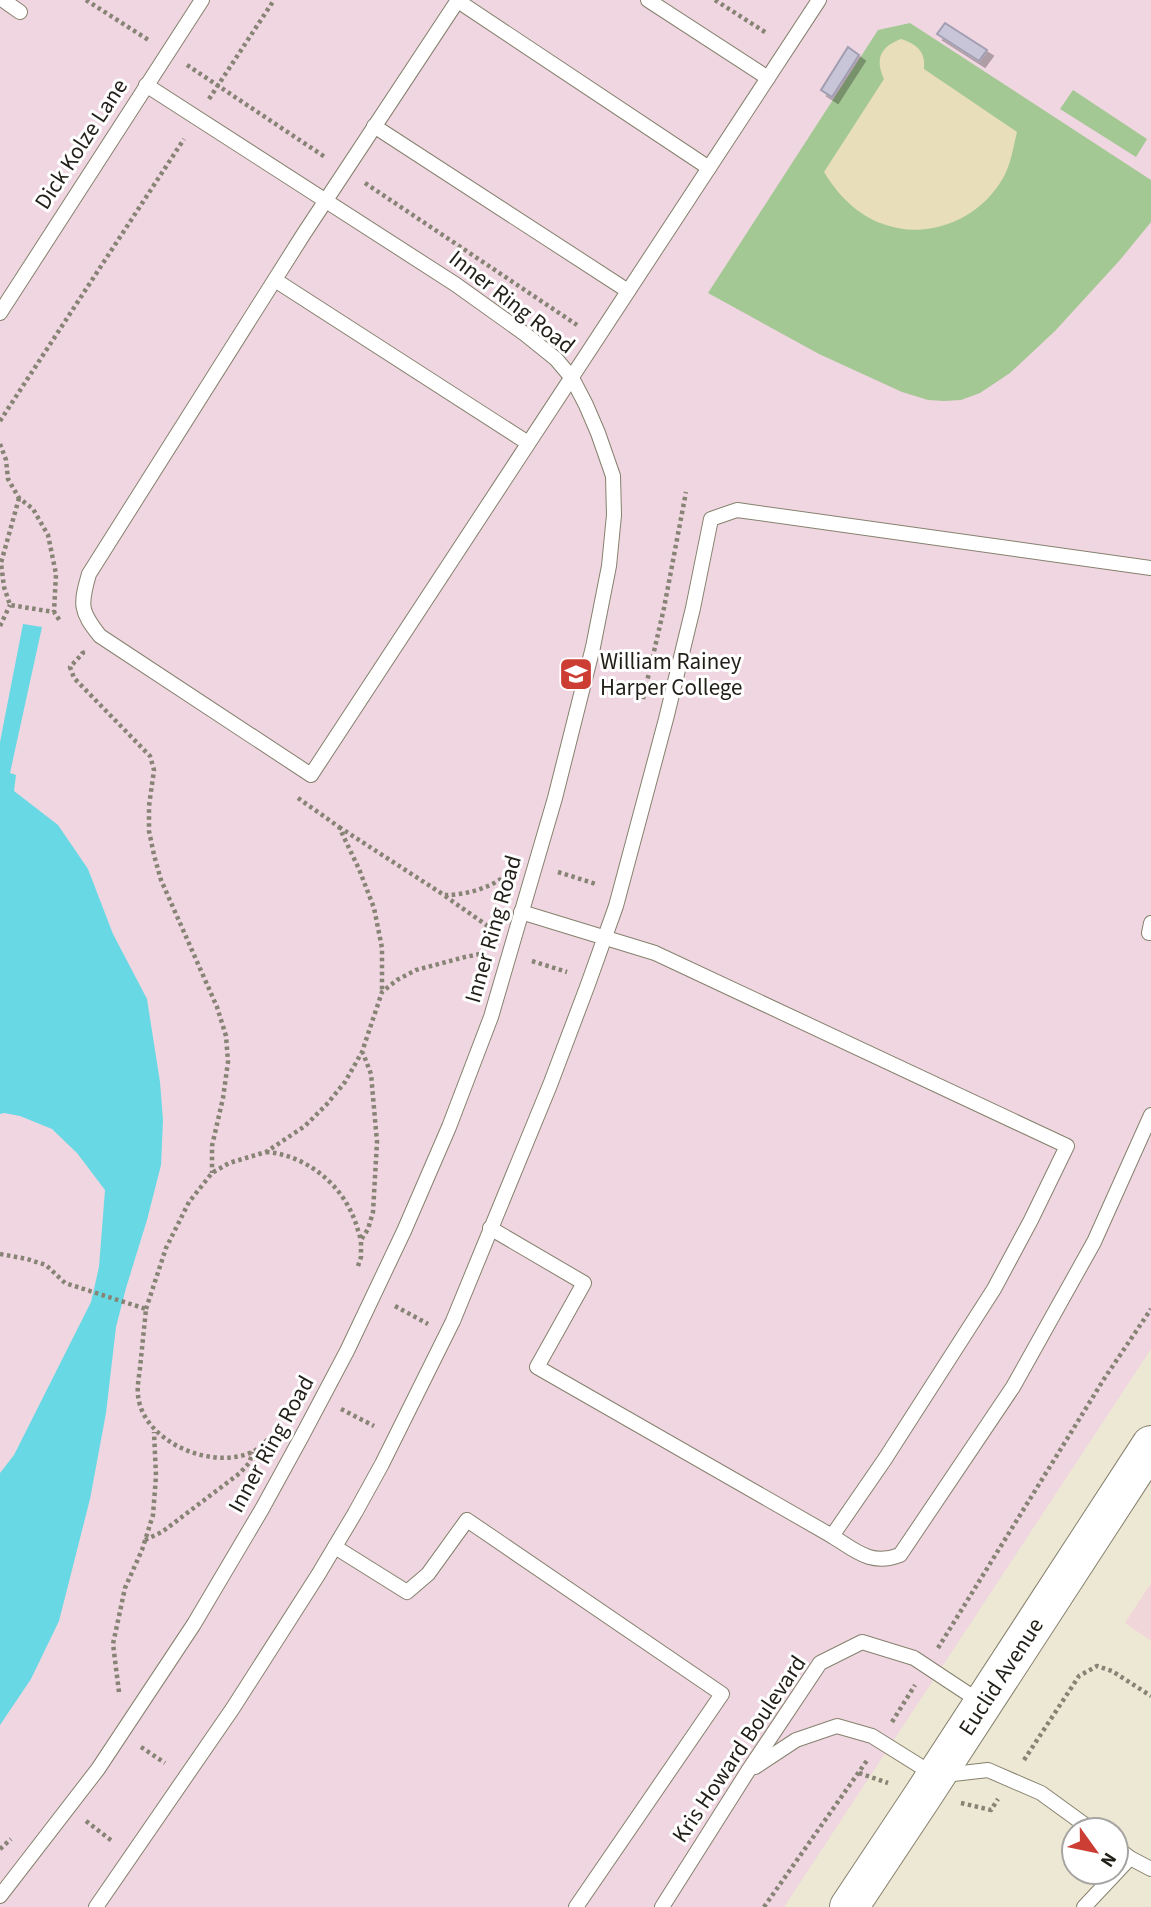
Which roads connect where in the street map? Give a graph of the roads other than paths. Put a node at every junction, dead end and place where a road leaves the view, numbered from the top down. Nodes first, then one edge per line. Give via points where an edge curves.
1 (4, 0) edge
2 (202, 0) edge
3 (458, 0) edge
4 (648, 0) edge
5 (819, 0) edge
6 (20, 12) dead end
7 (768, 78) junction
8 (146, 85) junction
9 (374, 126) junction
10 (709, 168) junction
11 (326, 200) junction
12 (275, 280) junction
13 (628, 291) junction
14 (0, 313) edge
15 (572, 378) junction
16 (528, 443) junction
17 (1151, 568) edge
18 (522, 912) junction
19 (1151, 923) edge
20 (1151, 933) edge
21 (605, 937) junction
22 (1151, 1115) edge
23 (490, 1228) junction
24 (1151, 1445) edge
25 (832, 1536) junction
26 (335, 1547) junction
27 (984, 1703) junction
28 (748, 1771) junction
29 (936, 1776) junction
30 (1073, 1816) edge
31 (1130, 1858) edge
32 (1151, 1869) edge
33 (1104, 1886) edge
34 (0, 1896) edge
35 (96, 1907) edge
36 (576, 1907) edge
37 (662, 1907) edge
38 (849, 1907) edge
39 (1084, 1907) edge

1 - 6 lane
2 - 8 lane, Dick Kolze Lane
3 - 9 lane
3 - 10 lane
4 - 7 lane
5 - 7 lane
7 - 10 lane
8 - 11 lane, Inner Ring Road
8 - 14 lane, Dick Kolze Lane
9 - 11 lane
9 - 13 lane
10 - 13 lane
11 - 12 lane
11 - 15 lane, Inner Ring Road via 525,334
12 - 16 lane
12 - 16 lane via 89,575 83,596 86,618 100,635 311,775
13 - 15 lane
15 - 16 lane
15 - 18 lane, Inner Ring Road via 613,476 614,515 593,647
17 - 21 lane via 737,510 710,519 667,719
18 - 21 lane
18 - 34 lane, Inner Ring Road via 491,1017 449,1128 322,1398 194,1624 122,1734
19 - 20 lane
21 - 23 lane
21 - 25 lane via 655,953 1067,1146 993,1289
22 - 25 lane via 1094,1242 1013,1387 900,1555 887,1560 867,1558
23 - 25 lane via 584,1283 537,1367
23 - 26 lane via 453,1321
24 - 27 main road, Euclid Avenue
26 - 35 lane via 233,1708
26 - 36 lane via 407,1592 428,1574 467,1520 722,1694
27 - 28 lane, Kris Howard Boulevard via 914,1658 862,1642 820,1663
27 - 29 main road, Euclid Avenue
28 - 29 lane via 796,1740 838,1726 872,1735
28 - 37 lane, Kris Howard Boulevard
29 - 30 lane via 988,1770 1041,1793
29 - 38 main road, Euclid Avenue
31 - 32 lane
33 - 39 lane

